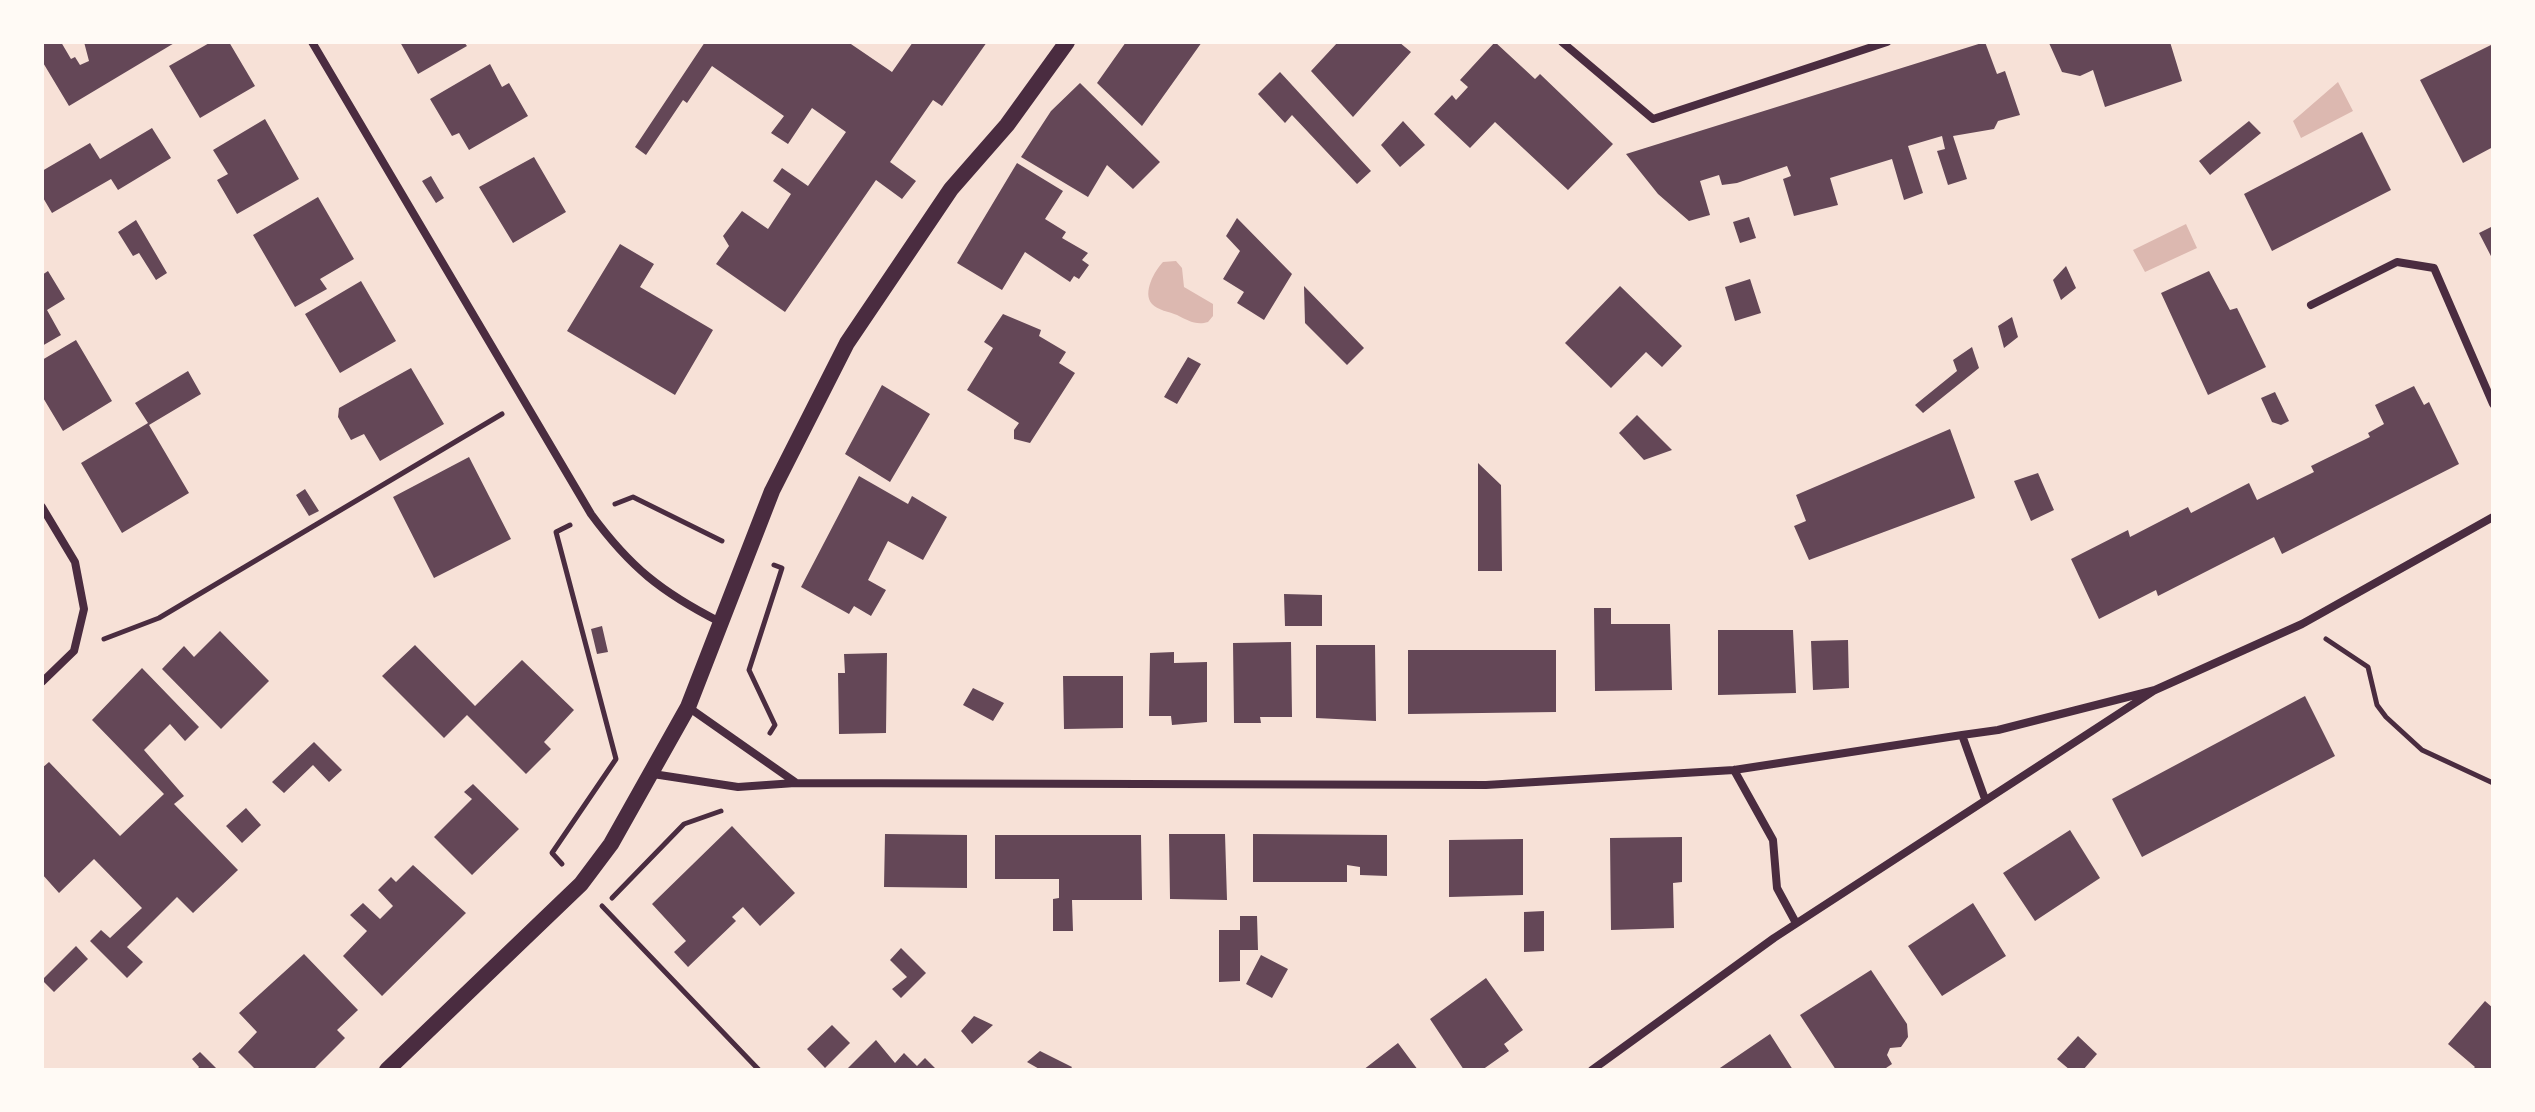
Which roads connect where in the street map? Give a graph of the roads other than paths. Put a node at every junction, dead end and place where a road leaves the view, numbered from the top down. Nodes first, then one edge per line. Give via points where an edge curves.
1 (312, 42) edge
2 (1067, 42) edge
3 (1562, 42) edge
4 (1887, 42) edge
5 (2311, 305) dead end
6 (2493, 404) edge
7 (42, 507) edge
8 (2493, 517) edge
9 (720, 622) junction
10 (42, 682) edge
11 (2155, 690) junction
12 (688, 707) junction
13 (1962, 735) junction
14 (1734, 770) junction
15 (653, 774) junction
16 (795, 783) junction
17 (1985, 799) junction
18 (1796, 923) junction
19 (387, 1070) edge
20 (1592, 1070) edge

1 - 9 street via 591,514 623,557 677,600
2 - 9 main road via 1007,125 951,189 847,343 772,491
3 - 4 street via 1653,119
5 - 6 street via 2397,262 2434,268
7 - 10 street via 75,562 84,609 74,651
8 - 11 street via 2302,624
9 - 12 main road
11 - 13 street
11 - 17 street
12 - 15 main road
12 - 16 street
13 - 14 street
13 - 17 street
14 - 16 street via 1486,785
14 - 18 street via 1773,840 1777,888
15 - 16 street via 738,787
15 - 19 main road via 581,884
17 - 18 street
18 - 20 street

